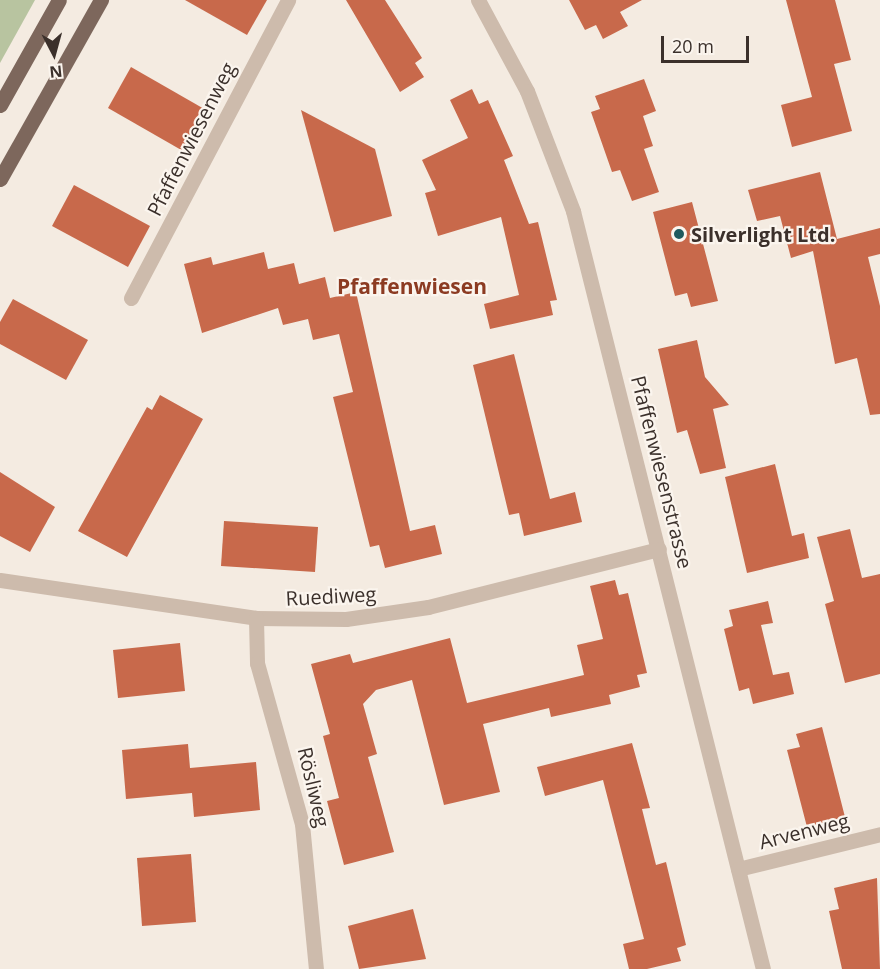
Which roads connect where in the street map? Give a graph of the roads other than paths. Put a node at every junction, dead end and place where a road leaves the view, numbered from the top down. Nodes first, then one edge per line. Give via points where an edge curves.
1 (59, 0) edge
2 (100, 0) edge
3 (288, 0) edge
4 (478, 0) edge
5 (0, 105) edge
6 (0, 179) edge
7 (131, 298) dead end
8 (659, 549) junction
9 (0, 580) edge
10 (256, 618) junction
11 (880, 834) edge
12 (738, 869) junction
13 (316, 969) edge
14 (763, 969) edge

1 - 5 main road
2 - 6 main road
3 - 7 street, Pfaffenwiesenweg
4 - 8 street, Pfaffenwiesenstrasse via 527,91 564,181
8 - 10 street, Ruediweg via 397,613 316,621
8 - 12 street, Pfaffenwiesenstrasse
9 - 10 street, Ruediweg
10 - 13 street, Rösliweg via 257,663 302,824
11 - 12 street, Arvenweg
12 - 14 street, Pfaffenwiesenstrasse

